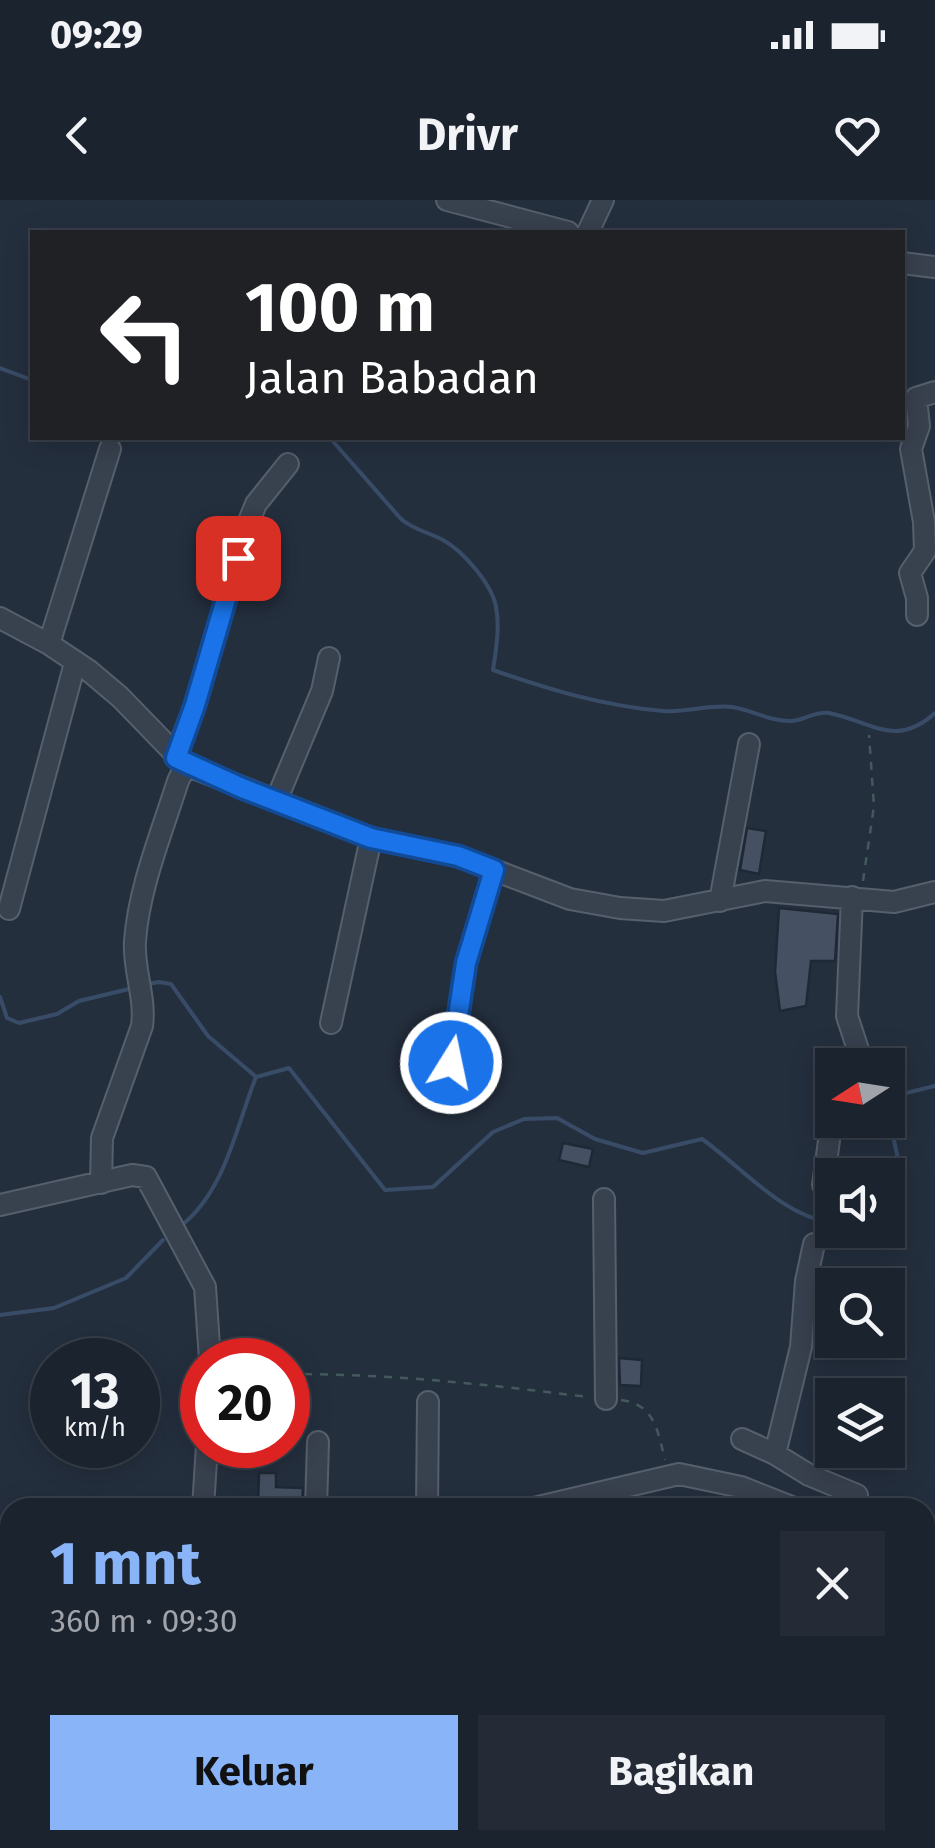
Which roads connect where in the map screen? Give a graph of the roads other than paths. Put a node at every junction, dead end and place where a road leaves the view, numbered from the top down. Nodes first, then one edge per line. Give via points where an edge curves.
1 (448, 200) edge
2 (603, 200) edge
3 (482, 205) edge
4 (562, 230) edge
5 (589, 230) edge
6 (905, 264) edge
7 (935, 267) edge
8 (935, 392) edge
9 (110, 449) dead end
10 (288, 464) dead end
11 (918, 615) dead end
12 (0, 618) edge
13 (50, 644) junction
14 (329, 658) dead end
15 (75, 663) junction
16 (750, 744) dead end
17 (181, 761) junction
18 (276, 801) junction
19 (371, 838) junction
20 (494, 870) junction
21 (935, 892) edge
22 (856, 897) junction
23 (720, 901) junction
24 (9, 909) dead end
25 (331, 1023) dead end
26 (857, 1048) edge
27 (431, 1069) dead end
28 (100, 1183) junction
29 (604, 1199) dead end
30 (0, 1205) edge
31 (814, 1244) dead end
32 (208, 1338) edge
33 (606, 1398) road end
34 (428, 1402) dead end
35 (742, 1439) dead end
36 (318, 1442) dead end
37 (775, 1454) junction
38 (206, 1468) edge
39 (204, 1498) edge
40 (316, 1498) edge
41 (427, 1498) edge
42 (576, 1498) edge
43 (768, 1498) edge
44 (856, 1498) edge

1 - 3 street
2 - 5 street
3 - 4 street
6 - 7 street
8 - 11 street via 916,398 920,426 912,449 924,522 925,550 910,573
9 - 13 street
10 - 17 street via 249,521
12 - 13 street
13 - 15 street
14 - 18 street
15 - 17 street via 120,696
15 - 24 street
16 - 23 street
17 - 18 street
17 - 28 street via 141,905 134,964 142,1026 102,1138
18 - 19 street
19 - 20 street
19 - 25 street
20 - 23 street via 570,899 620,908 664,912
20 - 27 street via 466,963 451,1063
21 - 22 street via 894,902
22 - 23 street via 765,891
22 - 26 street via 847,1016
28 - 30 street
28 - 32 street via 132,1175 146,1177 155,1189 204,1287
29 - 33 street
31 - 37 street via 801,1346
34 - 41 street
35 - 37 street
36 - 40 street
37 - 44 street
38 - 39 street
42 - 43 street via 692,1475

